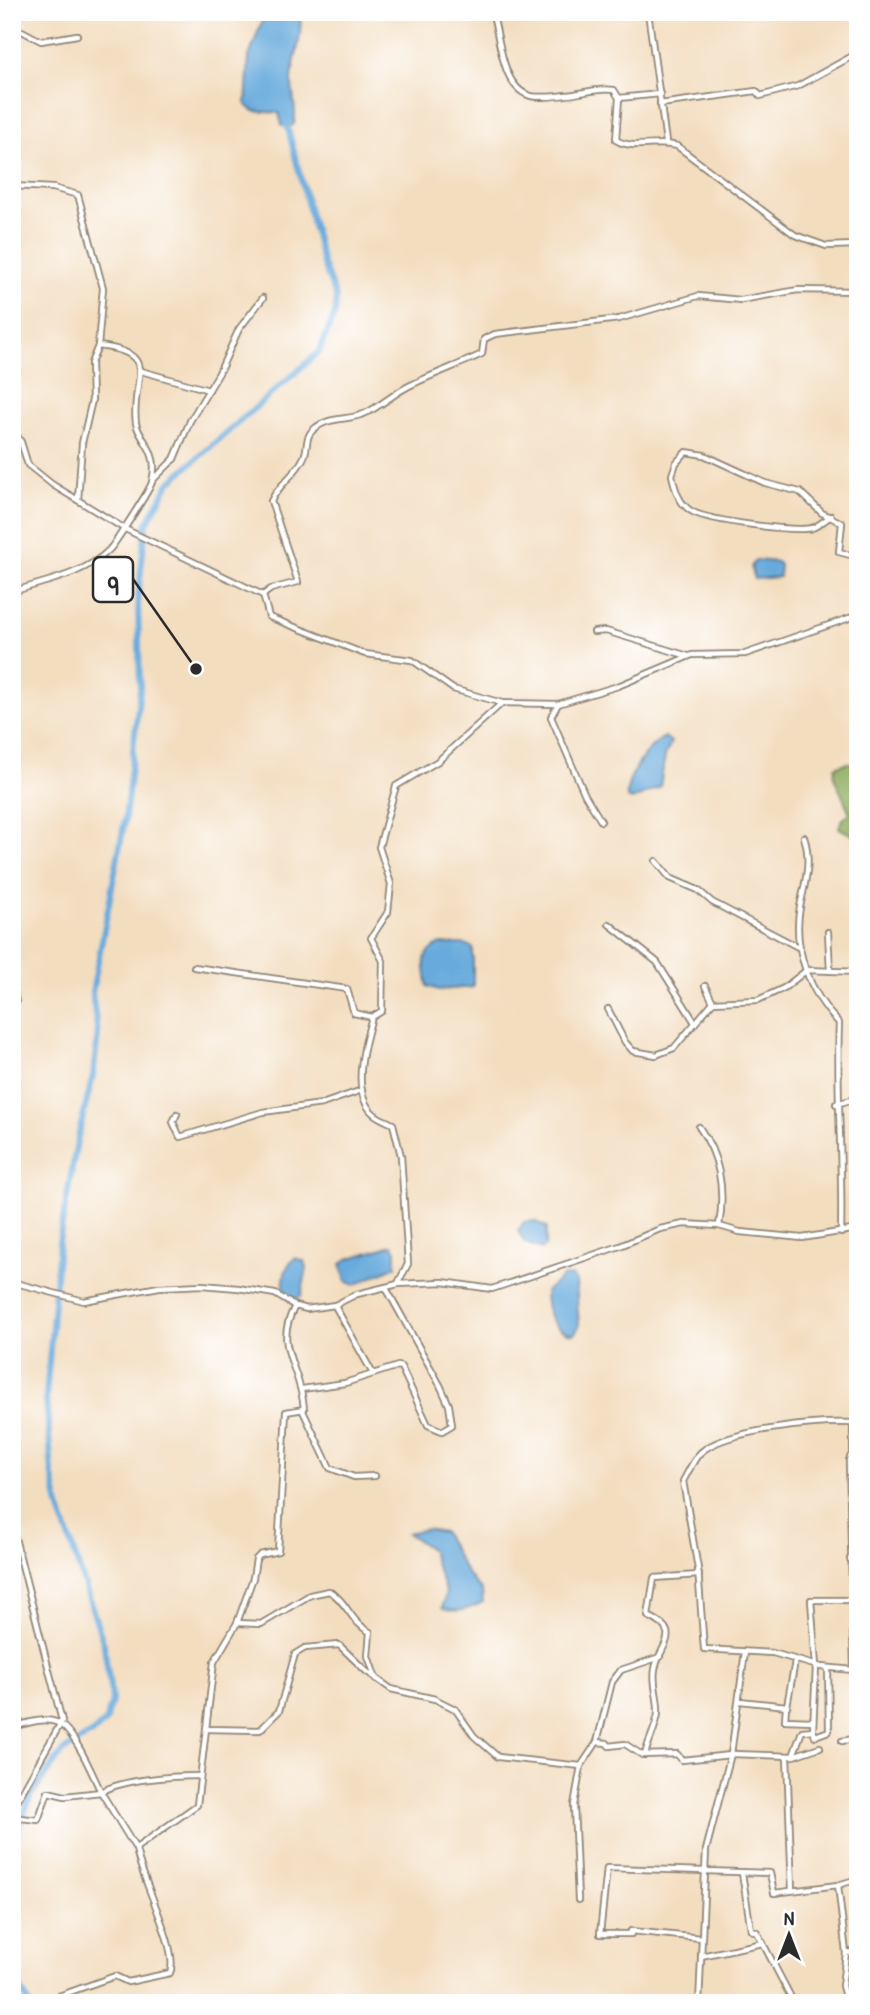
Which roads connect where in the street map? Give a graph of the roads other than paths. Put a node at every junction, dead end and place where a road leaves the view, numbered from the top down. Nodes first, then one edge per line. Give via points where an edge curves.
1 (492, 12) edge
2 (648, 12) edge
3 (12, 31) edge
4 (77, 35) dead end
5 (858, 53) edge
6 (660, 94) junction
7 (619, 98) junction
8 (660, 104) junction
9 (666, 142) junction
10 (12, 186) edge
11 (858, 245) edge
12 (858, 291) edge
13 (263, 298) dead end
14 (97, 346) junction
15 (141, 371) junction
16 (209, 390) junction
17 (12, 428) edge
18 (152, 481) junction
19 (78, 500) junction
20 (831, 516) junction
21 (125, 528) junction
22 (858, 557) edge
23 (12, 592) edge
24 (263, 595) junction
25 (858, 615) edge
26 (594, 632) dead end
27 (689, 656) junction
28 (502, 703) junction
29 (558, 704) junction
30 (601, 821) dead end
31 (804, 837) dead end
32 (656, 861) dead end
33 (609, 924) dead end
34 (828, 932) dead end
35 (799, 948) junction
36 (194, 967) dead end
37 (807, 970) junction
38 (830, 971) junction
39 (858, 972) edge
40 (12, 977) edge
41 (705, 986) dead end
42 (713, 1002) junction
43 (608, 1009) dead end
44 (12, 1012) edge
45 (372, 1017) junction
46 (694, 1021) junction
47 (362, 1090) junction
48 (858, 1098) edge
49 (836, 1104) junction
50 (177, 1114) dead end
51 (699, 1127) dead end
52 (719, 1226) junction
53 (858, 1229) edge
54 (841, 1233) junction
55 (12, 1252) edge
56 (13, 1282) edge
57 (398, 1284) junction
58 (385, 1287) junction
59 (295, 1306) junction
60 (335, 1306) junction
61 (372, 1372) junction
62 (302, 1389) junction
63 (302, 1409) junction
64 (375, 1476) dead end
65 (12, 1526) edge
66 (850, 1559) junction
67 (858, 1559) edge
68 (698, 1575) junction
69 (852, 1600) junction
70 (237, 1623) junction
71 (745, 1652) junction
72 (662, 1656) junction
73 (795, 1661) junction
74 (816, 1666) junction
75 (828, 1668) junction
76 (856, 1670) edge
77 (376, 1679) junction
78 (740, 1701) junction
79 (786, 1706) junction
80 (813, 1721) junction
81 (61, 1724) junction
82 (12, 1728) edge
83 (206, 1729) junction
84 (813, 1730) junction
85 (858, 1738) edge
86 (842, 1741) dead end
87 (597, 1742) junction
88 (820, 1747) dead end
89 (645, 1755) junction
90 (731, 1755) junction
91 (790, 1756) junction
92 (582, 1766) junction
93 (200, 1776) junction
94 (101, 1792) junction
95 (12, 1810) edge
96 (12, 1817) edge
97 (137, 1850) junction
98 (705, 1873) junction
99 (742, 1873) junction
100 (858, 1879) edge
101 (838, 1885) junction
102 (792, 1890) junction
103 (578, 1900) dead end
104 (701, 1938) junction
105 (763, 1943) junction
106 (858, 1951) edge
107 (846, 1953) junction
108 (701, 1956) junction
109 (39, 2003) edge
110 (699, 2003) edge
111 (794, 2003) edge
112 (847, 2003) edge

1 - 7 street via 505,67 518,89 529,96 605,88 614,90
2 - 6 street
3 - 4 street via 41,41
5 - 8 street via 783,92 709,95
6 - 7 street
6 - 8 street
7 - 9 street via 616,140 625,146
8 - 9 street
9 - 11 street via 794,235 826,246
10 - 14 street via 54,188 78,195 103,288
12 - 24 street via 797,290 741,300 698,296 619,319 484,339 482,354 411,384 368,412 329,420 313,430 303,459 271,501 298,582
13 - 16 street via 239,329
14 - 15 street via 128,353 136,358
14 - 19 street
15 - 16 street
15 - 18 street via 136,423 151,452
16 - 18 street via 174,459
17 - 19 street via 31,469
18 - 21 street
19 - 21 street
20 - 20 street via 800,492 765,483 704,455 686,452 671,475 681,502 706,516 792,529 814,528
20 - 22 street via 842,523 839,552
21 - 23 street via 109,550 86,568
21 - 24 street
24 - 28 street via 269,617 365,654 412,660 453,689
25 - 27 street via 745,654
26 - 27 street via 606,631
27 - 29 street via 618,686
28 - 29 street
28 - 45 street via 438,761 396,786 379,847 391,884 388,912 371,938 383,961 382,1011
29 - 30 street via 551,717 554,726
31 - 35 street via 808,861 797,927
32 - 35 street via 670,878
33 - 46 street via 657,962
34 - 38 street
35 - 37 street
36 - 45 street via 347,989 354,1013
37 - 38 street
37 - 42 street via 758,1000
37 - 49 street via 819,999 839,1023
38 - 39 street
40 - 44 street via 16,1003
41 - 42 street
42 - 46 street
43 - 46 street via 625,1042 641,1055 674,1048 689,1034
45 - 47 street via 363,1050
47 - 50 street via 322,1104 263,1112 180,1137 173,1122
47 - 57 street via 372,1112 393,1124 401,1156 408,1264
48 - 49 street
49 - 54 street via 843,1171
51 - 52 street via 709,1141 722,1185
52 - 54 street via 802,1238
52 - 57 street via 684,1224 660,1229 492,1289 443,1282
53 - 54 street
55 - 56 street
56 - 59 street via 84,1301 159,1287 202,1285 275,1294
57 - 58 street
58 - 60 street
58 - 61 street via 440,1385 453,1425 442,1431 428,1425 401,1367
59 - 60 street via 307,1310
59 - 62 street via 284,1332 285,1345
60 - 61 street
61 - 62 street via 345,1383
62 - 63 street
63 - 64 street via 330,1468 354,1477
63 - 70 street via 286,1412 278,1551 256,1559
65 - 81 street via 59,1701
66 - 67 street
66 - 68 street via 853,1423 823,1422 740,1436 701,1452 683,1481
66 - 69 street
68 - 71 street via 704,1649
68 - 72 street via 654,1578 648,1616 666,1629 668,1643
69 - 74 street via 811,1600
69 - 76 street
70 - 77 street via 261,1624 310,1595 329,1591 338,1596 359,1626 370,1632 368,1656
70 - 83 street via 210,1672
71 - 73 street via 773,1653
71 - 78 street
72 - 87 street via 621,1670 612,1682
72 - 89 street via 655,1669 659,1713
73 - 74 street
73 - 79 street
74 - 75 street
74 - 80 street
75 - 76 street
75 - 84 street via 829,1731 816,1736
77 - 83 street via 339,1646 305,1648 295,1654 283,1700 260,1730
77 - 92 street via 391,1689 449,1705 498,1757
78 - 79 street
78 - 90 street
79 - 80 street via 785,1720
80 - 84 street
81 - 82 street via 47,1720
81 - 94 street
81 - 95 street
83 - 93 street
84 - 91 street via 802,1731
85 - 86 street
87 - 89 street via 625,1744
87 - 92 street
88 - 91 street
89 - 90 street via 677,1754 682,1760
90 - 91 street
90 - 98 street via 706,1850
91 - 102 street
92 - 103 street via 575,1805
93 - 94 street via 120,1783
93 - 97 street via 197,1805
94 - 96 street via 65,1796 48,1792 38,1820
94 - 97 street
97 - 109 street via 167,1942 173,1965 170,1973 128,1982 115,1976
98 - 99 street
98 - 104 street
98 - 104 street via 607,1868 600,1934 631,1931
99 - 102 street via 770,1873 774,1893
99 - 105 street via 751,1930
100 - 101 street
101 - 102 street
101 - 107 street
104 - 108 street
105 - 108 street
105 - 111 street
106 - 107 street
107 - 112 street via 842,1986
108 - 110 street

